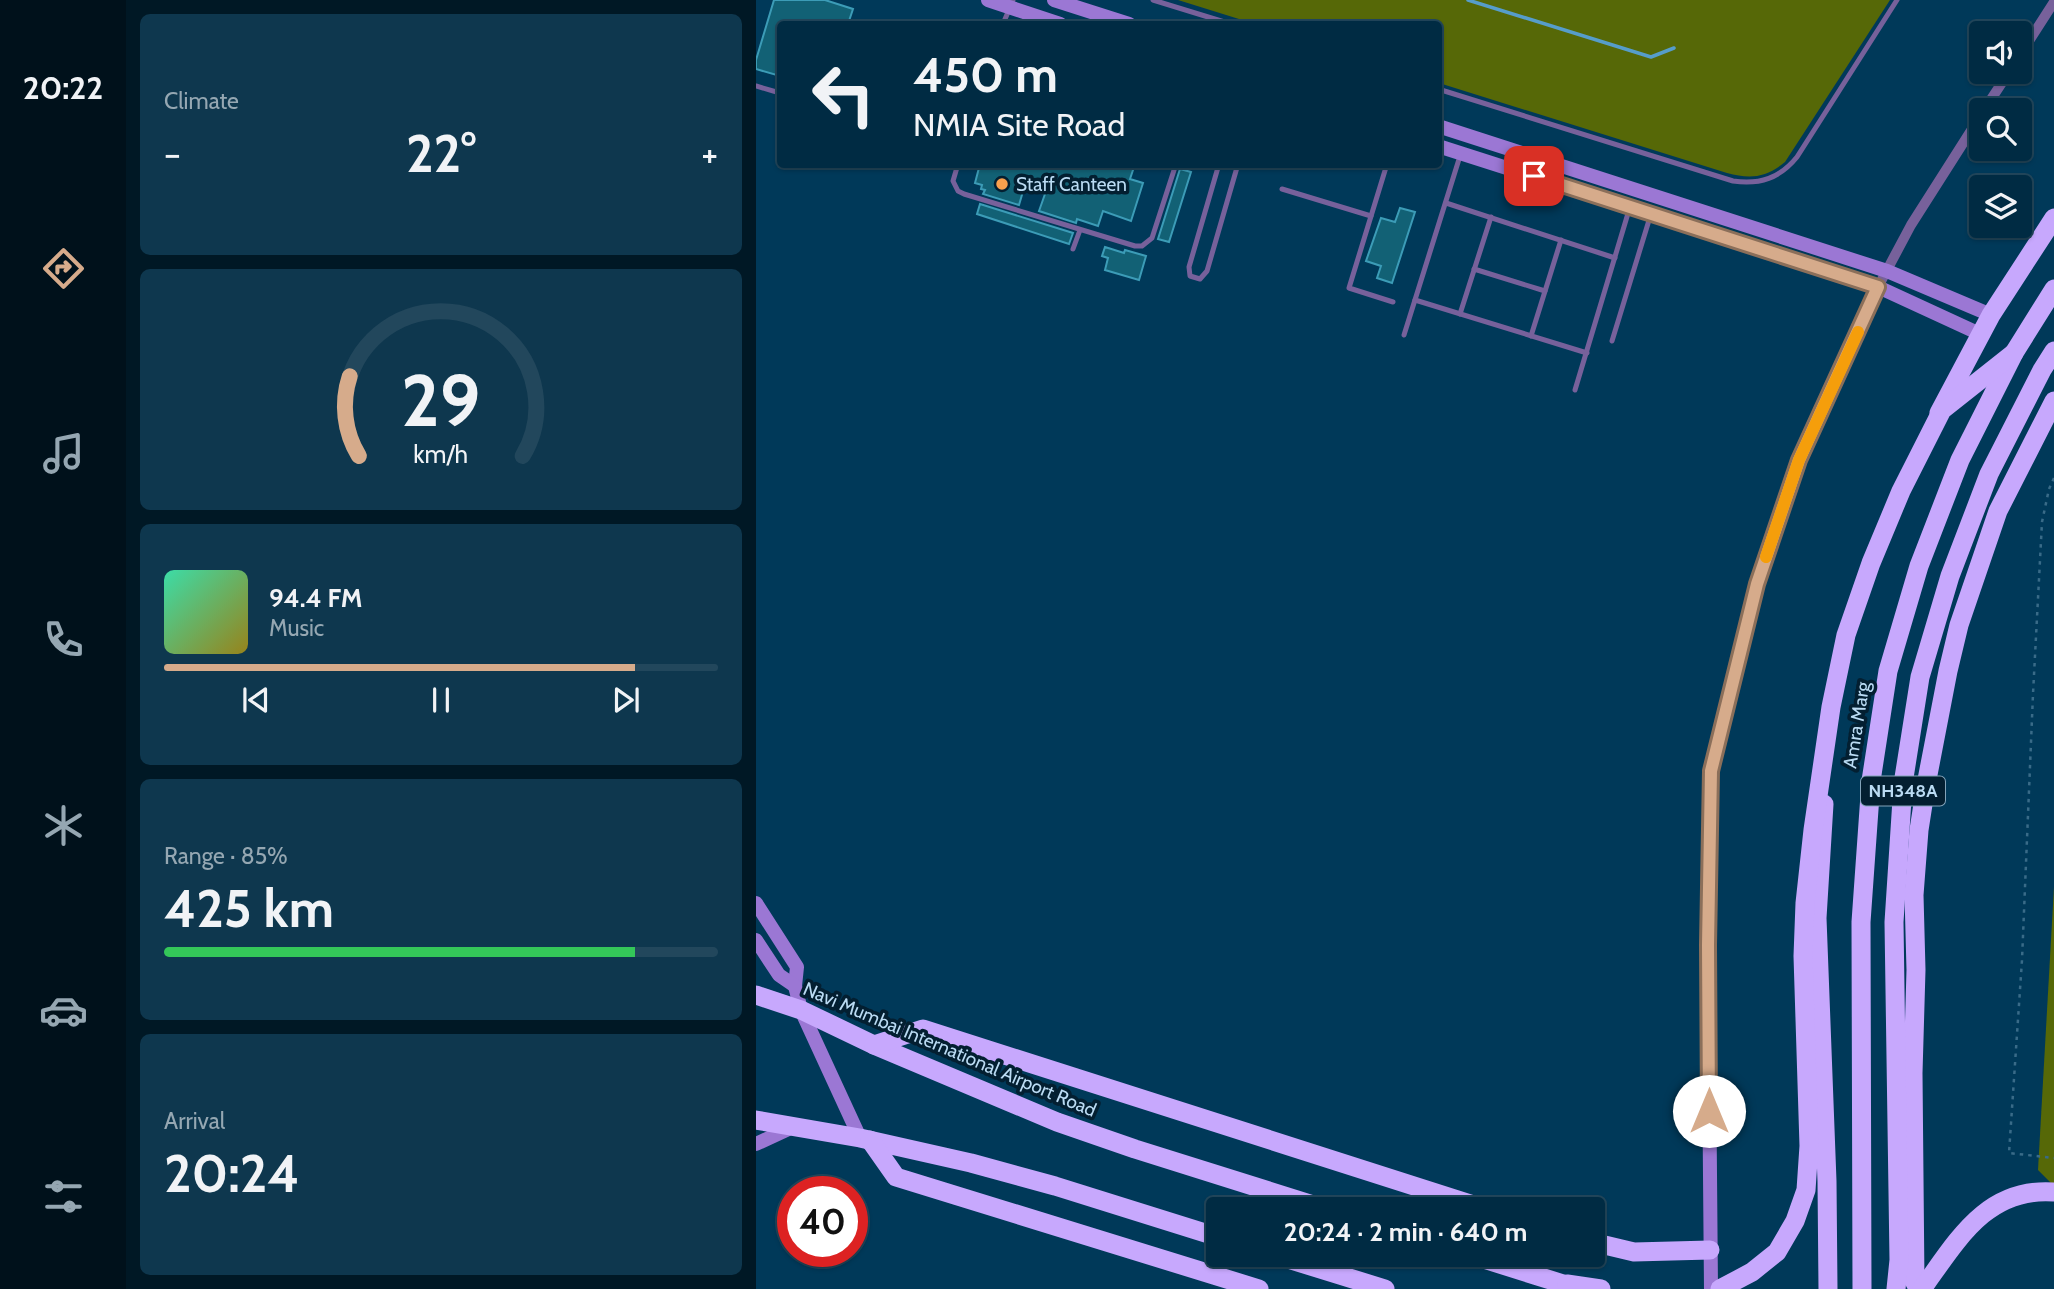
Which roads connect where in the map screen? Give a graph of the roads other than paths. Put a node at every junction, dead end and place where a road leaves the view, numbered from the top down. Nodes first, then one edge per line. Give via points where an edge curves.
1 (988, 0) edge
2 (1054, 0) edge
3 (1153, 0) edge
4 (1896, 0) edge
5 (2054, 2) edge
6 (1012, 3) edge
7 (1004, 21) edge
8 (1053, 21) edge
9 (1120, 21) edge
10 (1221, 21) edge
11 (2032, 36) edge
12 (756, 86) edge
13 (1442, 90) edge
14 (777, 92) edge
15 (1442, 127) edge
16 (1969, 133) edge
17 (1442, 147) edge
18 (1461, 153) junction
19 (957, 168) edge
20 (1175, 168) edge
21 (1220, 168) edge
22 (1236, 168) edge
23 (1386, 168) edge
24 (1282, 189) dead end
25 (1446, 203) junction
26 (1630, 207) junction
27 (1651, 214) junction
28 (1371, 216) junction
29 (1490, 217) junction
30 (2054, 218) edge
31 (1080, 230) junction
32 (1560, 240) junction
33 (1073, 249) dead end
34 (1615, 258) junction
35 (1474, 269) junction
36 (1887, 271) junction
37 (1878, 287) junction
38 (2054, 289) edge
39 (1545, 291) junction
40 (1415, 300) junction
41 (1393, 302) dead end
42 (1460, 314) junction
43 (1991, 315) junction
44 (1980, 334) junction
45 (1404, 335) dead end
46 (1531, 336) junction
47 (1612, 341) dead end
48 (2054, 351) edge
49 (1587, 352) junction
50 (2014, 353) junction
51 (1575, 390) dead end
52 (2054, 401) edge
53 (756, 903) edge
54 (756, 940) edge
55 (796, 986) junction
56 (756, 995) edge
57 (801, 1010) junction
58 (874, 1045) junction
59 (756, 1120) edge
60 (793, 1127) junction
61 (865, 1139) junction
62 (756, 1144) edge
63 (2054, 1192) edge
64 (1288, 1197) edge
65 (1449, 1197) edge
66 (1206, 1233) edge
67 (1605, 1245) edge
68 (1710, 1250) junction
69 (1899, 1260) junction
70 (1314, 1267) edge
71 (1510, 1267) edge
72 (1559, 1282) junction
73 (1918, 1287) edge
74 (1259, 1289) edge
75 (1385, 1289) edge
76 (1579, 1289) edge
77 (1601, 1289) edge
78 (1711, 1289) edge
79 (1720, 1289) edge
80 (1828, 1289) edge
81 (1862, 1289) edge
82 (1896, 1289) edge

1 - 6 street
2 - 9 street
3 - 10 lane
4 - 13 lane via 1797,157 1778,175 1761,182 1733,181
5 - 11 street
6 - 7 lane
6 - 8 street
12 - 14 lane
15 - 36 street
16 - 36 street
17 - 18 street
18 - 25 lane
18 - 26 street
19 - 31 lane via 953,181 958,191
20 - 31 lane via 1147,243 1135,246
21 - 22 lane via 1189,267 1190,276 1200,279 1207,271
23 - 28 lane
24 - 28 lane
25 - 29 lane
25 - 40 lane
26 - 27 street
26 - 34 lane
27 - 37 street
27 - 47 lane
28 - 41 lane via 1349,288
29 - 32 lane
29 - 35 lane
30 - 43 highway
31 - 33 lane
32 - 34 lane
32 - 39 lane
34 - 49 lane
35 - 39 lane
35 - 42 lane
36 - 37 street
36 - 43 street
37 - 44 street
37 - 68 street via 1799,460 1757,584 1711,771
38 - 50 highway, Amra Marg / NH348A
39 - 46 lane
40 - 42 lane
40 - 45 lane
42 - 46 lane
43 - 44 highway
44 - 80 highway via 1942,404 1847,620 1826,778 1817,918
46 - 49 lane
48 - 69 highway, NH348A via 1989,474 1950,576 1920,677 1903,784 1894,922
49 - 51 lane
50 - 79 highway, bridge via 1942,410 1901,491 1846,635 1829,721 1805,903 1810,1146 1806,1191 1777,1252
50 - 81 highway, Amra Marg / NH348A via 1960,460 1919,566 1888,671 1871,780 1861,922
52 - 73 highway via 1998,511 1959,625 1919,830 1913,1073
53 - 55 street via 797,967
54 - 55 street via 779,975
55 - 57 street
56 - 57 highway, Navi Mumbai International Airport Road
57 - 58 highway, Navi Mumbai International Airport Road
57 - 61 street
58 - 64 highway, Navi Mumbai International Airport Road via 1044,1117
58 - 65 highway via 923,1028
59 - 60 highway
60 - 61 highway
60 - 62 street
61 - 66 highway via 1055,1186
61 - 74 highway via 896,1177
63 - 73 highway via 2010,1198 1982,1214
67 - 68 highway via 1634,1252
68 - 78 street
69 - 73 highway
69 - 82 highway, NH348A
70 - 75 highway
71 - 72 highway
72 - 76 highway
72 - 77 highway

